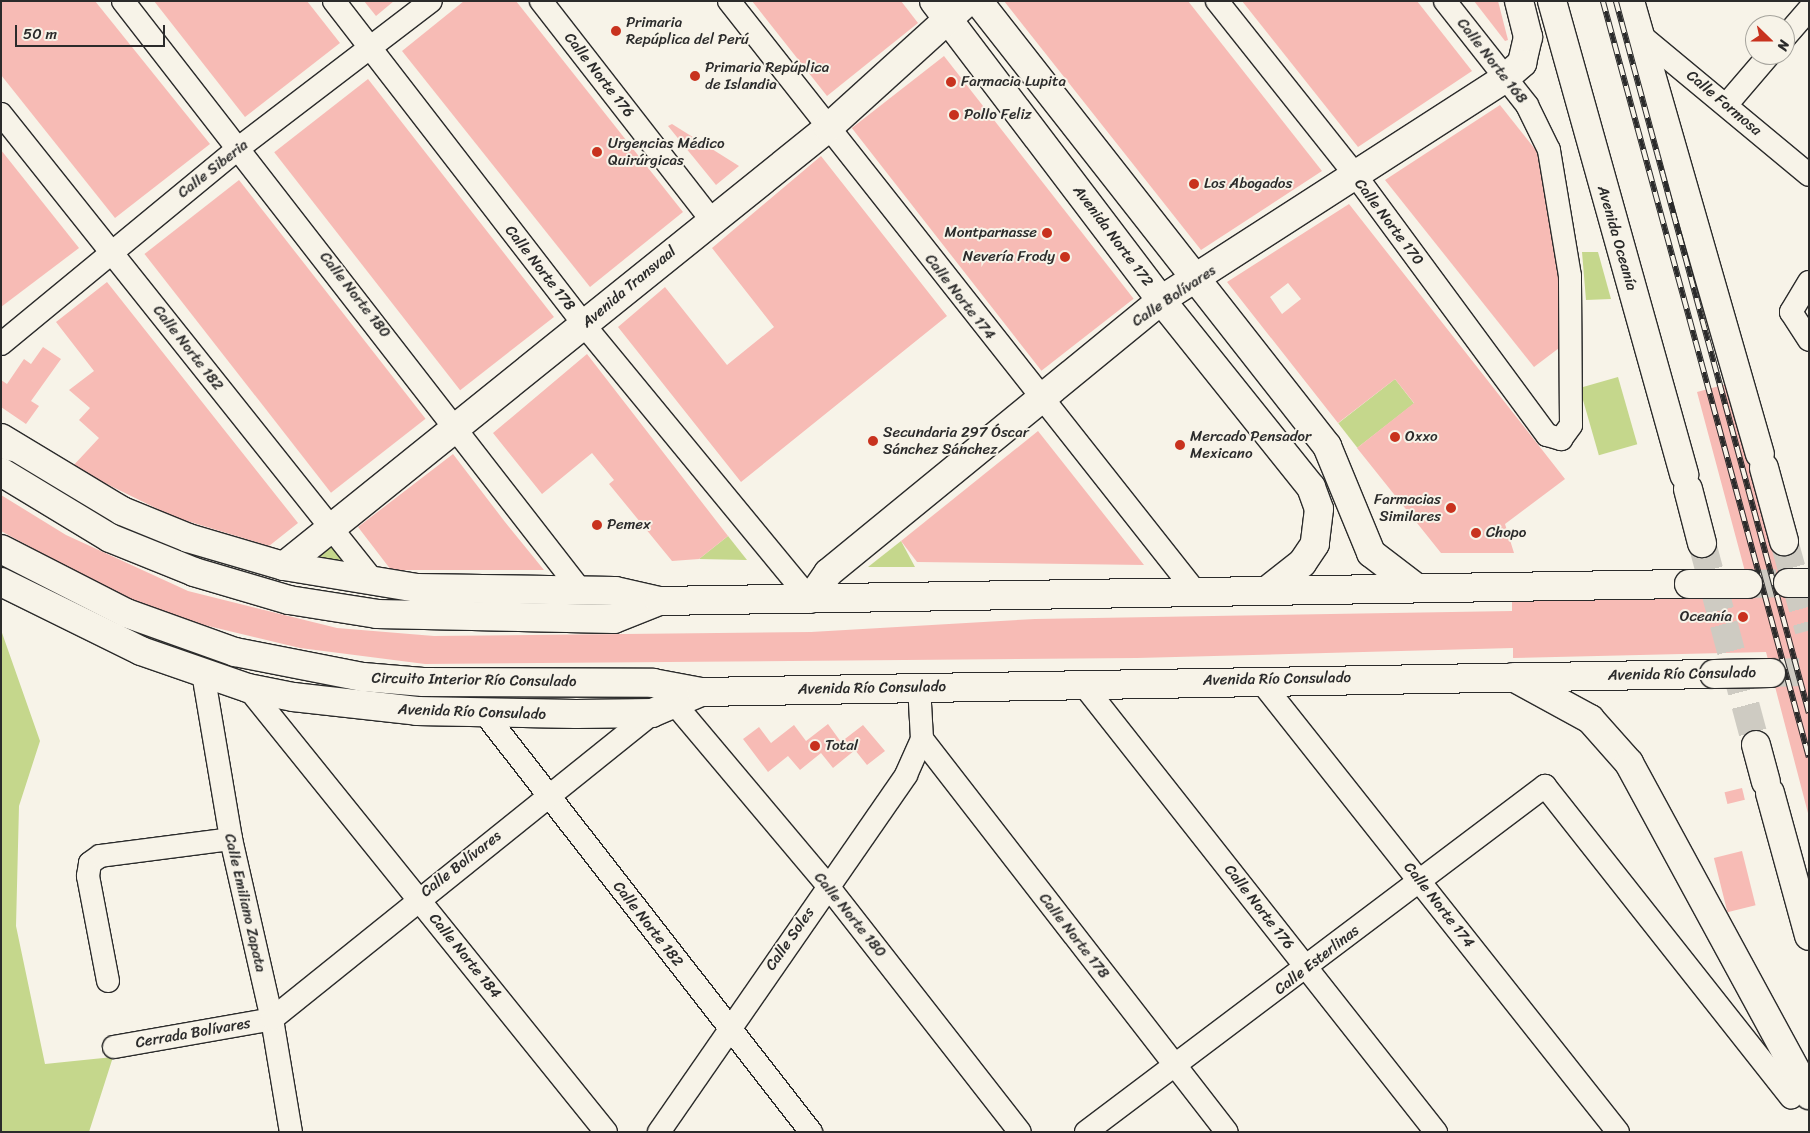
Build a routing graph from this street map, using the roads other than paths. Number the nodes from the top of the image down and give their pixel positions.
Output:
1 (123, 1) edge
2 (334, 1) edge
3 (431, 1) edge
4 (541, 1) edge
5 (729, 1) edge
6 (978, 1) edge
7 (1217, 1) edge
8 (1445, 1) edge
9 (1520, 1) edge
10 (1552, 1) edge
11 (1630, 1) edge
12 (950, 8) edge
13 (1809, 9) edge
14 (1795, 25) edge
15 (1638, 33) junction
16 (372, 49) junction
17 (1760, 65) edge
18 (1506, 78) junction
19 (1727, 104) junction
20 (1, 114) edge
21 (828, 128) junction
22 (240, 147) junction
23 (1809, 175) edge
24 (1356, 176) junction
25 (712, 219) junction
26 (111, 250) junction
27 (1196, 280) junction
28 (1809, 282) edge
29 (1161, 300) junction
30 (584, 325) junction
31 (1809, 340) edge
32 (1, 344) edge
33 (1038, 397) junction
34 (457, 426) junction
35 (1561, 439) joint
36 (5, 443) edge
37 (1, 472) edge
38 (330, 528) junction
39 (1784, 541) tunnel mouth
40 (1702, 543) tunnel mouth
41 (1, 549) edge
42 (284, 566) junction
43 (1, 582) edge
44 (376, 583) junction
45 (1748, 584) tunnel mouth
46 (1414, 586) junction
47 (1269, 589) junction
48 (1194, 590) junction
49 (582, 592) junction
50 (810, 599) junction
51 (660, 600) junction
52 (203, 673) junction
53 (1771, 673) tunnel mouth
54 (1510, 675) junction
55 (1259, 679) junction
56 (1082, 683) junction
57 (920, 686) junction
58 (248, 688) junction
59 (701, 692) junction
60 (663, 708) junction
61 (486, 714) junction
62 (922, 739) junction
63 (1756, 745) tunnel mouth
64 (548, 796) junction
65 (231, 839) junction
66 (1420, 880) junction
67 (827, 885) junction
68 (418, 897) junction
69 (1809, 936) edge
70 (1307, 968) junction
71 (108, 981) dead end
72 (272, 1019) junction
73 (728, 1027) junction
74 (114, 1047) dead end
75 (1176, 1068) junction
76 (1800, 1097) edge
77 (291, 1132) edge
78 (606, 1132) edge
79 (659, 1132) edge
80 (811, 1132) edge
81 (1020, 1132) edge
82 (1086, 1132) edge
83 (1226, 1132) edge
84 (1436, 1132) edge
85 (1618, 1132) edge

1 - 22 street, Calle Norte 180
2 - 16 street, Calle Norte 178
3 - 16 street, Calle Siberia
4 - 25 street, Calle Norte 176
5 - 21 street, Calle Norte 174
6 - 27 main road
7 - 24 street, Calle Norte 170
8 - 18 street, Calle Norte 168
9 - 18 main road, Calle Bolívares
10 - 40 main road, Avenida Oceanía
11 - 15 main road
12 - 21 main road, Avenida Transvaal
12 - 29 main road, Avenida Norte 172
13 - 14 street
15 - 19 street, Calle Formosa
15 - 39 main road
16 - 22 street, Calle Siberia
16 - 30 street, Calle Norte 178
17 - 19 street
18 - 24 main road, Calle Bolívares
18 - 35 street, Calle Norte 168
19 - 23 street, Calle Formosa
20 - 26 street, Calle Norte 182
21 - 25 main road, Avenida Transvaal
21 - 33 street, Calle Norte 174
22 - 26 street, Calle Siberia
22 - 34 street, Calle Norte 180
24 - 27 main road, Calle Bolívares
24 - 35 street, Calle Norte 170
25 - 30 main road, Avenida Transvaal
26 - 32 street, Calle Siberia
26 - 38 street, Calle Norte 182
27 - 29 main road, Calle Bolívares
27 - 46 main road
28 - 31 street
29 - 33 main road, Calle Bolívares
29 - 47 main road, Avenida Norte 172
30 - 34 main road, Avenida Transvaal
30 - 50 street, Calle Norte 178
33 - 48 street, Calle Norte 174
33 - 50 main road, Calle Bolívares
34 - 38 main road, Avenida Transvaal
34 - 49 street, Calle Norte 180
36 - 42 main road
37 - 51 main road
38 - 42 main road, Avenida Transvaal
38 - 44 street, Calle Norte 182
41 - 59 main road, Circuito Interior Río Consulado
42 - 44 main road
43 - 52 main road, Avenida Río Consulado
44 - 49 main road
45 - 46 main road, bridge
46 - 47 main road
47 - 48 main road
48 - 50 main road
49 - 51 main road
50 - 51 main road
52 - 58 main road, Avenida Río Consulado
52 - 65 street, Calle Emiliano Zapata
53 - 54 main road, Avenida Río Consulado, bridge
54 - 55 main road, Avenida Río Consulado
54 - 76 main road
55 - 56 main road, Avenida Río Consulado
55 - 66 street, Calle Norte 174
56 - 57 main road, Avenida Río Consulado
56 - 70 street, Calle Norte 176
57 - 59 main road, Avenida Río Consulado
57 - 62 street, Calle Soles
58 - 61 main road, Avenida Río Consulado
58 - 68 street, Calle Norte 184
59 - 60 main road, Avenida Río Consulado
60 - 61 main road, Avenida Río Consulado
60 - 64 street, Calle Bolívares
60 - 67 street, Calle Norte 180
61 - 64 street, Calle Norte 182
62 - 67 street, Calle Soles
62 - 75 street, Calle Norte 178
63 - 69 main road
64 - 68 street, Calle Bolívares
64 - 73 street, Calle Norte 182
65 - 71 street
65 - 72 street, Calle Emiliano Zapata
66 - 70 street, Calle Esterlinas
66 - 76 street, Calle Esterlinas
66 - 85 street, Calle Norte 174
67 - 73 street, Calle Soles
67 - 81 street, Calle Norte 180
68 - 72 street, Calle Bolívares
68 - 78 street, Calle Norte 184
70 - 75 street, Calle Esterlinas
70 - 84 street, Calle Norte 176
72 - 74 street, Cerrada Bolívares
72 - 77 street, Calle Emiliano Zapata
73 - 79 street, Calle Soles
73 - 80 street, Calle Norte 182
75 - 82 street, Calle Esterlinas
75 - 83 street, Calle Norte 178

